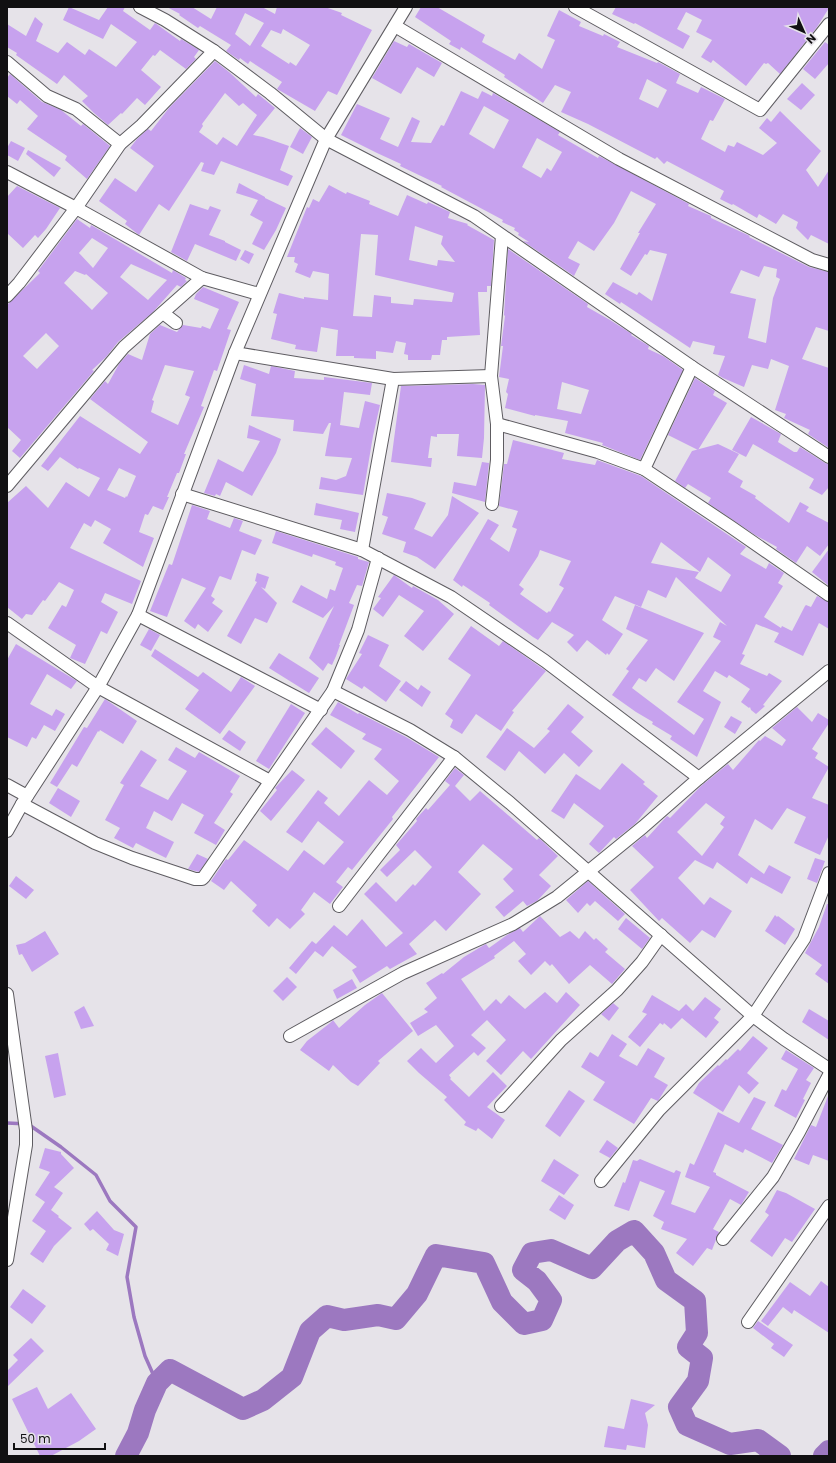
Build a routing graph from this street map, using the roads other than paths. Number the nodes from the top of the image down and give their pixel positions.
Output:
1 (140, 7) edge
2 (575, 7) edge
3 (404, 8) edge
4 (829, 24) edge
5 (395, 26) junction
6 (214, 50) junction
7 (7, 62) edge
8 (326, 139) junction
9 (120, 144) junction
10 (7, 172) edge
11 (76, 208) junction
12 (502, 236) junction
13 (829, 265) edge
14 (202, 278) junction
15 (259, 294) junction
16 (7, 296) edge
17 (163, 313) junction
18 (176, 323) dead end
19 (236, 353) junction
20 (692, 367) junction
21 (491, 376) junction
22 (393, 379) junction
23 (497, 424) junction
24 (829, 457) edge
25 (644, 469) junction
26 (7, 486) edge
27 (182, 494) junction
28 (492, 504) dead end
29 (362, 550) junction
30 (378, 558) junction
31 (829, 595) edge
32 (138, 615) junction
33 (7, 623) edge
34 (828, 675) edge
35 (98, 687) junction
36 (333, 691) junction
37 (321, 710) junction
38 (454, 757) junction
39 (699, 778) junction
40 (270, 781) junction
41 (7, 785) edge
42 (25, 800) junction
43 (7, 831) edge
44 (588, 872) junction
45 (829, 873) edge
46 (339, 906) dead end
47 (661, 935) junction
48 (7, 994) edge
49 (753, 1016) junction
50 (290, 1036) dead end
51 (829, 1069) edge
52 (829, 1075) edge
53 (501, 1106) dead end
54 (601, 1182) dead end
55 (829, 1206) edge
56 (723, 1239) dead end
57 (7, 1260) edge
58 (748, 1322) dead end

1 - 6 street
2 - 4 street
3 - 5 street
5 - 8 street
5 - 13 street
6 - 8 street
6 - 9 street
7 - 9 street
8 - 12 street
8 - 15 street
9 - 11 street
10 - 11 street
11 - 14 street
11 - 16 street
12 - 20 street
12 - 21 street
14 - 15 street
14 - 17 street
15 - 19 street
17 - 18 street
17 - 26 street
19 - 22 street
19 - 27 street
20 - 24 street
20 - 25 street
21 - 22 street
21 - 23 street
22 - 29 street
23 - 25 street
23 - 28 street
25 - 31 street
27 - 29 street
27 - 32 street
29 - 30 street
30 - 36 street
30 - 39 street
32 - 35 street
32 - 37 street
33 - 35 street
34 - 39 street
35 - 40 street
35 - 42 street
36 - 37 street
36 - 38 street
37 - 40 street
38 - 44 street
38 - 46 street
39 - 44 street
40 - 42 street
41 - 42 street
42 - 43 street
44 - 47 street
44 - 50 street
45 - 49 street
47 - 49 street
47 - 53 street
48 - 57 street
49 - 51 street
49 - 54 street
52 - 56 street
55 - 58 street

